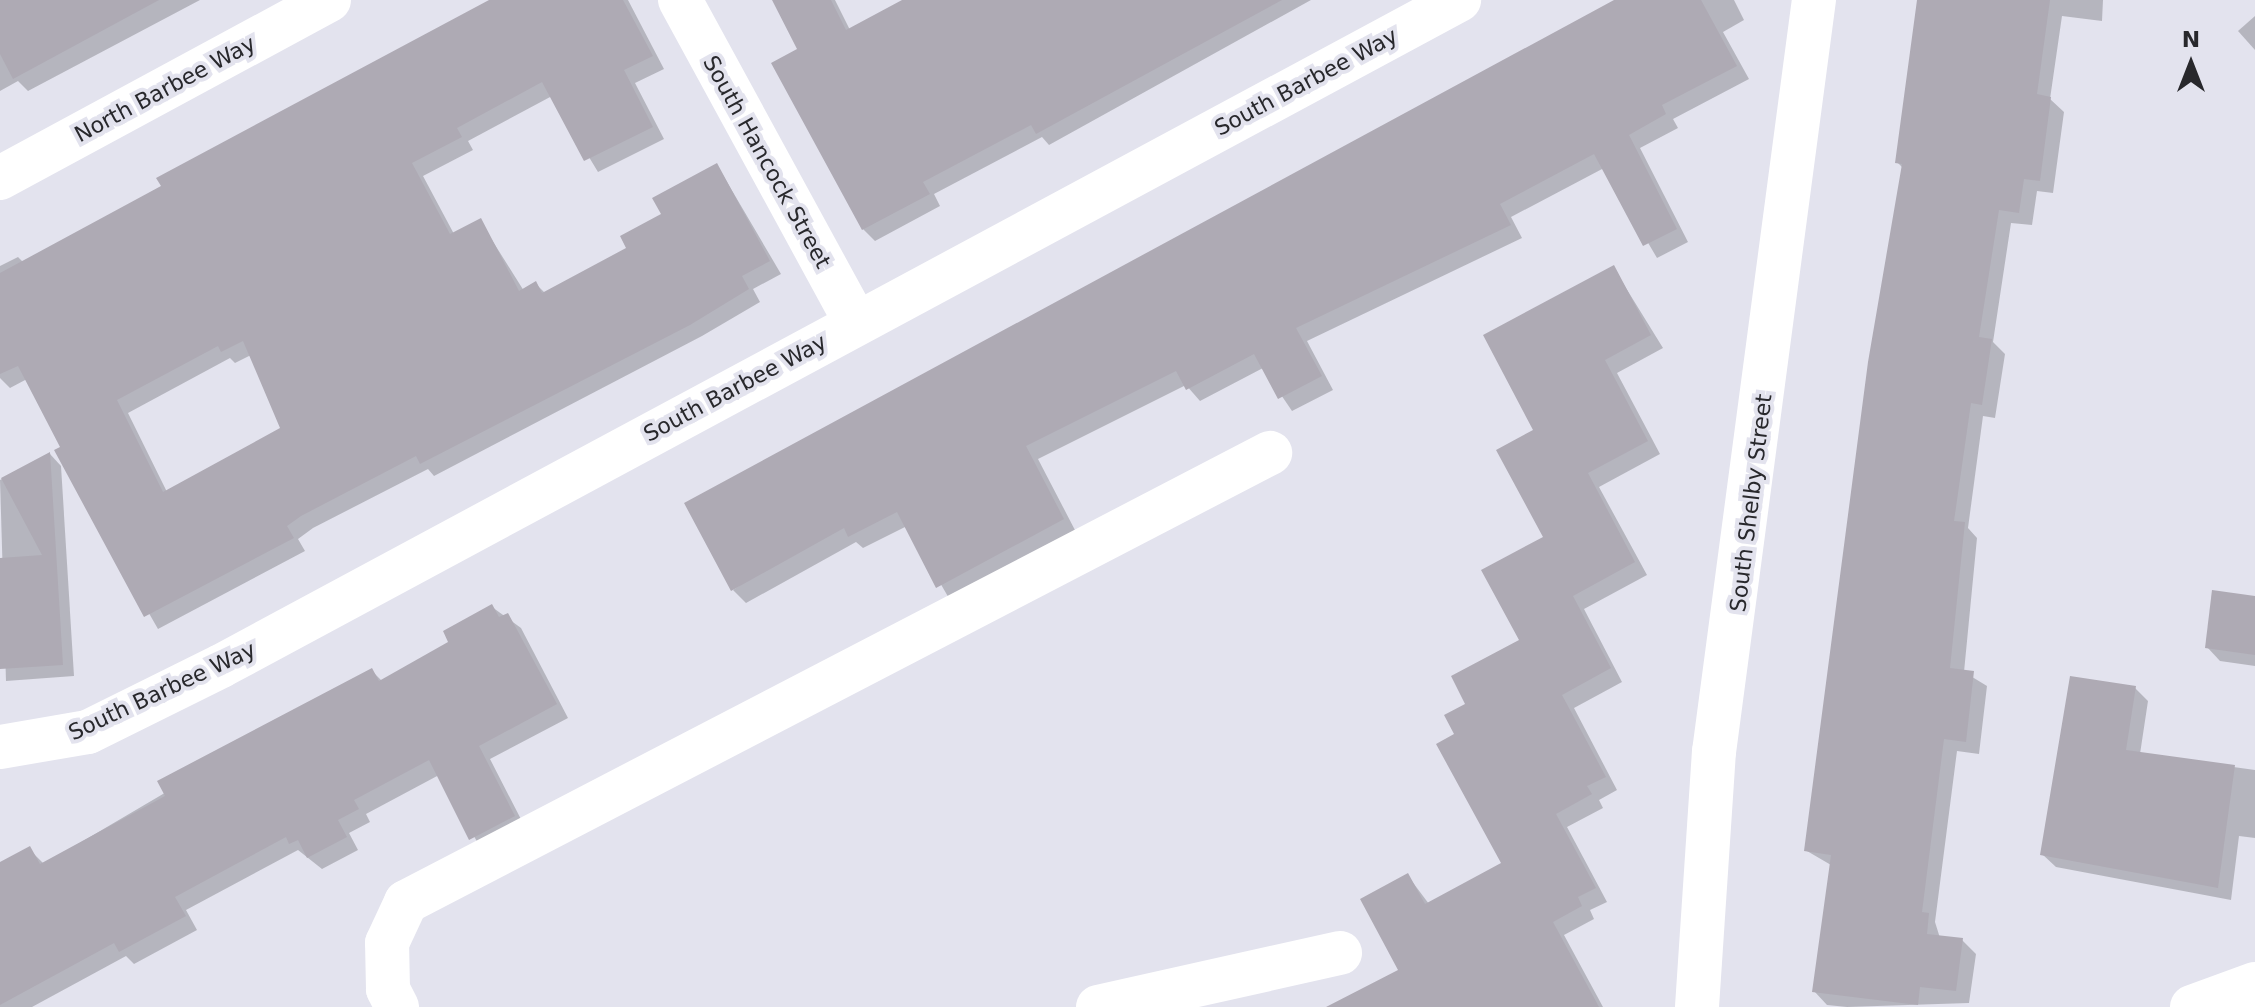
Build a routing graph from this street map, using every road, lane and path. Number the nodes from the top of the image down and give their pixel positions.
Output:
1 (329, 0) edge
2 (680, 0) edge
3 (1459, 0) edge
4 (1814, 0) edge
5 (0, 178) edge
6 (856, 323) junction
7 (1270, 453) dead end
8 (0, 747) edge
9 (1340, 953) dead end
10 (2255, 984) edge
11 (1247, 991) edge
12 (397, 1007) edge
13 (1098, 1007) edge
14 (1697, 1007) edge
15 (2192, 1007) edge

1 - 5 street, North Barbee Way
2 - 6 street, South Hancock Street
3 - 6 street, South Barbee Way
4 - 14 street, South Shelby Street
6 - 8 street, South Barbee Way
7 - 12 street
9 - 11 street
10 - 15 street
11 - 13 street

